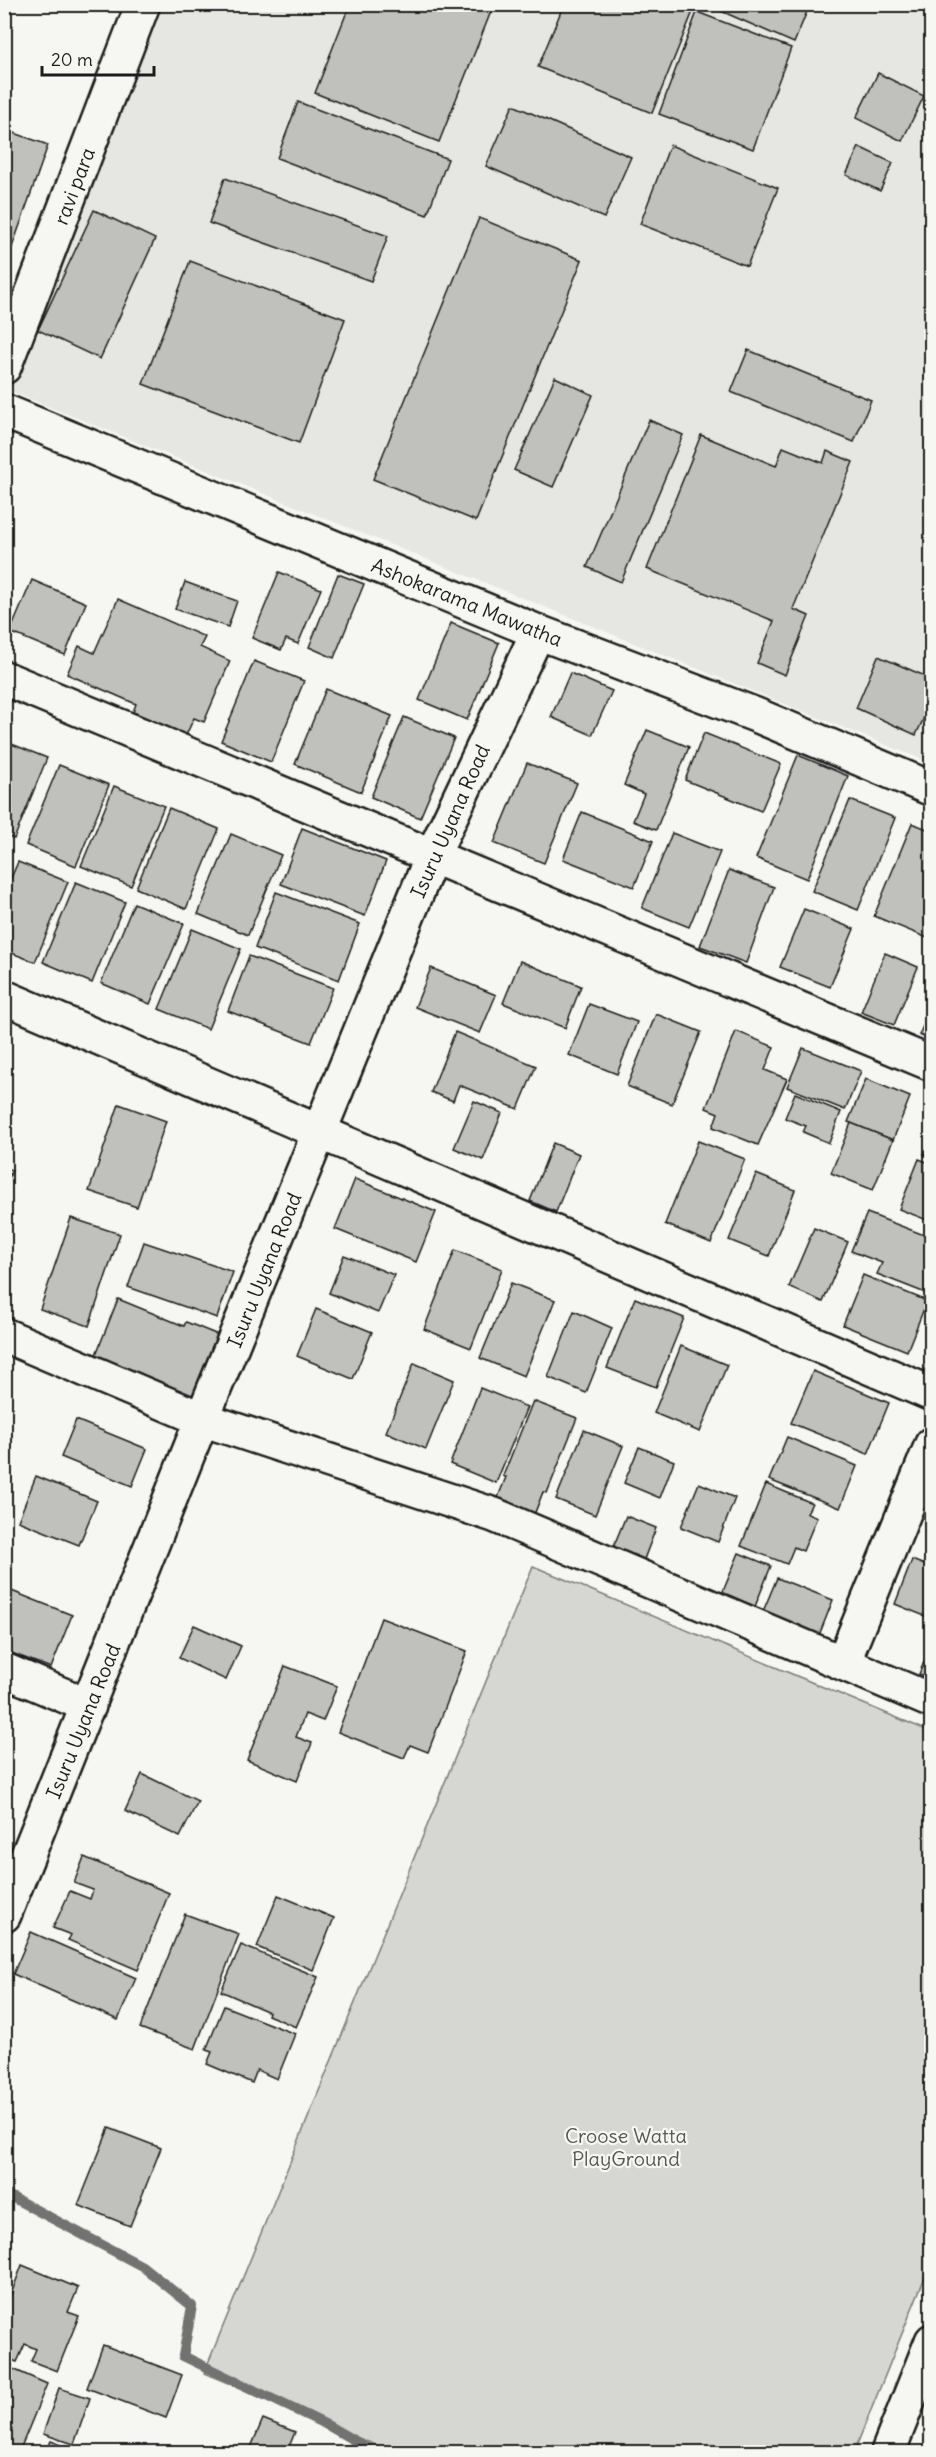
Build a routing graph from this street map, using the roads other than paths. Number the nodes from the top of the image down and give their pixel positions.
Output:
1 (142, 4) edge
2 (4, 367) edge
3 (4, 411) edge
4 (538, 632) junction
5 (4, 678) edge
6 (932, 789) edge
7 (432, 856) junction
8 (4, 997) edge
9 (932, 1064) edge
10 (321, 1132) junction
11 (4, 1335) edge
12 (932, 1394) edge
13 (202, 1419) junction
14 (932, 1444) edge
15 (843, 1663) junction
16 (4, 1670) edge
17 (932, 1701) edge
18 (89, 1706) junction
19 (4, 1915) edge
20 (929, 2357) edge
21 (888, 2452) edge

1 - 2 street, ravi para
3 - 4 street, Ashokarama Mawatha
4 - 6 street, Ashokarama Mawatha
4 - 7 street, Isuru Uyana Road
5 - 7 street
7 - 9 street
7 - 10 street, Isuru Uyana Road
8 - 10 street
10 - 12 street
10 - 13 street, Isuru Uyana Road
11 - 13 street
13 - 15 street
13 - 18 street, Isuru Uyana Road
14 - 15 street
15 - 17 street
16 - 18 street
18 - 19 street, Isuru Uyana Road
20 - 21 street

